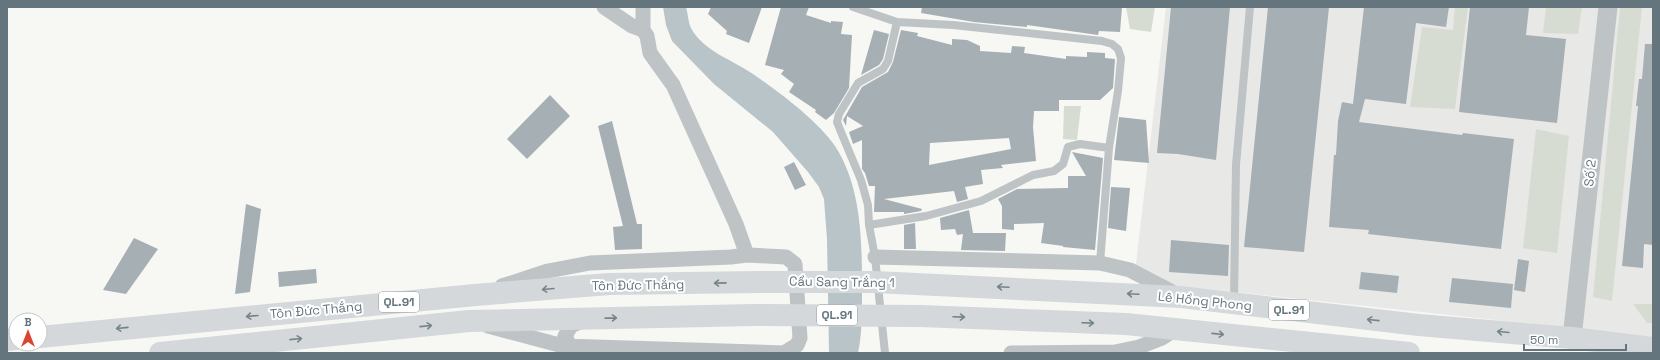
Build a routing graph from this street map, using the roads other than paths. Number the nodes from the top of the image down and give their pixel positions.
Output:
1 (604, 7) edge
2 (643, 7) edge
3 (853, 7) edge
4 (1250, 7) edge
5 (1608, 7) edge
6 (897, 22) junction
7 (645, 33) junction
8 (1109, 148) junction
9 (869, 225) junction
10 (747, 255) junction
11 (876, 257) junction
12 (1100, 263) junction
13 (580, 265) junction
14 (759, 282) joint
15 (924, 284) joint
16 (584, 286) junction
17 (475, 295) junction
18 (1181, 297) junction
19 (1234, 304) junction
20 (586, 318) junction
21 (469, 321) junction
22 (1176, 329) junction
23 (48, 336) edge
24 (570, 346) junction
25 (1571, 346) edge
26 (256, 348) edge
27 (1653, 348) edge
28 (1364, 351) edge
29 (160, 353) edge
30 (784, 353) edge
31 (886, 353) edge
32 (1011, 353) edge
33 (1410, 353) edge

1 - 7 street
2 - 7 street
3 - 6 lane
4 - 19 lane
5 - 25 street, Số 2
6 - 8 lane
6 - 9 lane
7 - 10 street
8 - 9 lane
8 - 12 lane
9 - 11 lane
10 - 13 street
10 - 30 street
11 - 12 street
11 - 31 lane
12 - 18 street
13 - 16 street
13 - 17 street
14 - 15 highway, Cầu Sang Trắng 1 / QL.91
14 -> 16 highway, Tôn Đức Thắng / QL.91
18 -> 15 highway, Lê Hồng Phong / QL.91
16 -> 17 highway, Tôn Đức Thắng / QL.91
17 -> 23 highway, Tôn Đức Thắng / QL.91
18 - 19 highway, Lê Hồng Phong / QL.91
25 -> 19 highway, Lê Hồng Phong / QL.91
20 - 21 highway, Tôn Đức Thắng / QL.91
20 -> 22 highway, Tôn Đức Thắng / QL.91
20 - 24 street
21 - 24 street
26 -> 21 highway, Tôn Đức Thắng / QL.91
22 -> 28 highway, QL.91
22 - 32 street
24 - 30 street
25 - 27 highway, Lê Hồng Phong / QL.91
26 - 29 highway, Tôn Đức Thắng / QL.91
28 - 33 highway, QL.91

